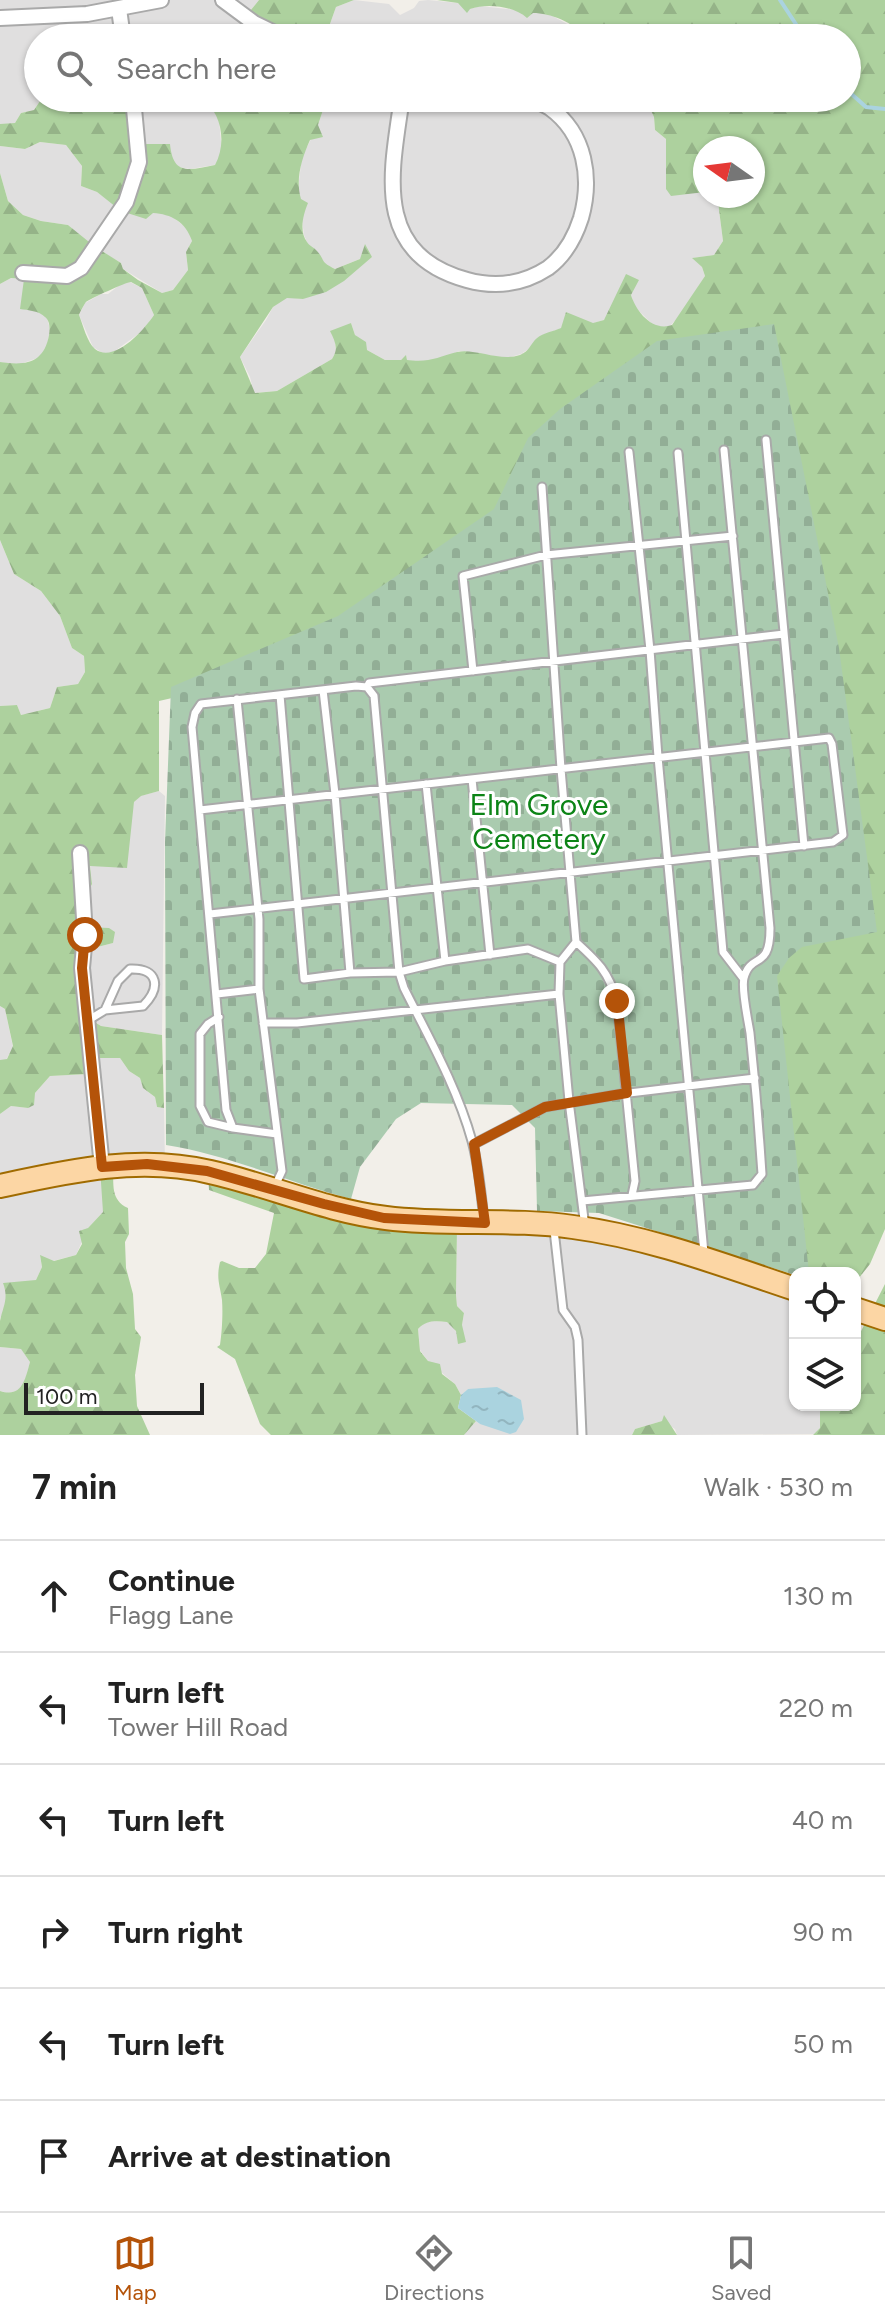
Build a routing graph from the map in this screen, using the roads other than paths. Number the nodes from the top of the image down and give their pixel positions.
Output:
1 (161, 0) edge
2 (223, 0) edge
3 (119, 9) junction
4 (0, 18) edge
5 (121, 24) edge
6 (256, 24) edge
7 (134, 112) edge
8 (400, 112) edge
9 (554, 112) edge
10 (23, 273) dead end
11 (766, 440) dead end
12 (724, 450) dead end
13 (629, 452) dead end
14 (678, 453) dead end
15 (542, 487) dead end
16 (733, 536) junction
17 (686, 541) junction
18 (639, 546) junction
19 (546, 555) junction
20 (784, 634) junction
21 (742, 638) junction
22 (696, 644) junction
23 (650, 650) junction
24 (553, 661) junction
25 (473, 671) junction
26 (367, 687) junction
27 (323, 690) junction
28 (280, 695) junction
29 (237, 699) junction
30 (794, 742) junction
31 (753, 747) junction
32 (705, 752) junction
33 (658, 757) junction
34 (561, 769) junction
35 (472, 779) junction
36 (426, 784) junction
37 (382, 789) junction
38 (335, 794) junction
39 (288, 800) junction
40 (247, 804) junction
41 (200, 810) junction
42 (804, 846) junction
43 (763, 850) junction
44 (80, 853) dead end
45 (714, 856) junction
46 (668, 861) junction
47 (569, 873) junction
48 (482, 883) junction
49 (435, 888) junction
50 (390, 893) junction
51 (343, 899) junction
52 (298, 904) junction
53 (258, 909) junction
54 (210, 914) junction
55 (576, 942) junction
56 (490, 955) junction
57 (445, 961) junction
58 (560, 962) junction
59 (399, 972) junction
60 (350, 973) junction
61 (743, 978) junction
62 (259, 989) junction
63 (217, 994) junction
64 (559, 994) junction
65 (105, 1010) junction
66 (415, 1010) junction
67 (219, 1017) junction
68 (87, 1021) junction
69 (263, 1023) junction
70 (755, 1078) junction
71 (689, 1086) junction
72 (627, 1093) junction
73 (569, 1101) junction
74 (233, 1128) junction
75 (277, 1134) junction
76 (474, 1144) junction
77 (102, 1167) junction
78 (0, 1186) edge
79 (274, 1188) junction
80 (699, 1192) junction
81 (632, 1195) junction
82 (582, 1201) junction
83 (485, 1223) junction
84 (553, 1225) junction
85 (585, 1229) junction
86 (704, 1259) junction
87 (789, 1287) edge
88 (861, 1311) edge
89 (885, 1319) edge
90 (582, 1435) edge

1 - 3 street
2 - 6 street
3 - 4 street
3 - 5 street
7 - 10 street
8 - 9 street
11 - 20 lane
12 - 16 lane
13 - 18 lane
14 - 17 lane
15 - 19 lane
16 - 17 lane
16 - 21 lane
17 - 18 lane
17 - 22 lane
18 - 19 lane
18 - 23 lane
19 - 24 lane
19 - 25 lane
20 - 21 lane
20 - 30 lane
21 - 22 lane
21 - 31 lane
22 - 23 lane
22 - 32 lane
23 - 24 lane
23 - 33 lane
24 - 25 lane
24 - 34 lane
25 - 26 lane
26 - 27 lane
26 - 37 lane
27 - 28 lane
27 - 38 lane
28 - 29 lane
28 - 39 lane
29 - 40 lane
29 - 41 lane
30 - 31 lane
30 - 42 lane
30 - 42 lane
31 - 32 lane
31 - 43 lane
32 - 33 lane
32 - 45 lane
33 - 34 lane
33 - 46 lane
34 - 35 lane
34 - 47 lane
35 - 36 lane
35 - 48 lane
36 - 37 lane
36 - 49 lane
37 - 38 lane
37 - 50 lane
38 - 39 lane
38 - 51 lane
39 - 40 lane
39 - 52 lane
40 - 41 lane
40 - 53 lane
41 - 54 lane
42 - 43 lane
43 - 45 lane
43 - 61 lane
44 - 68 street
45 - 46 lane
45 - 61 lane
46 - 47 lane
46 - 71 lane
47 - 48 lane
47 - 55 lane
48 - 49 lane
48 - 56 lane
49 - 50 lane
49 - 57 lane
50 - 51 lane
50 - 59 lane
51 - 52 lane
51 - 60 lane
52 - 53 lane
52 - 60 lane
53 - 54 lane
53 - 62 lane
54 - 63 lane
55 - 58 lane
55 - 72 lane
56 - 57 lane
56 - 58 lane
57 - 59 lane
58 - 64 lane
59 - 60 lane
59 - 66 lane
61 - 70 lane
62 - 63 lane
62 - 69 lane
63 - 67 lane
64 - 66 lane
64 - 73 lane
65 - 65 lane
65 - 68 lane
66 - 69 lane
66 - 76 lane
67 - 74 lane
67 - 74 lane
68 - 77 street
69 - 75 lane
70 - 71 lane
70 - 80 lane
71 - 72 lane
71 - 80 lane
72 - 73 lane
72 - 81 lane
73 - 76 lane
73 - 82 lane
74 - 75 lane
75 - 79 lane
76 - 83 lane
77 - 78 main road
77 - 79 main road
79 - 83 main road
80 - 81 lane
80 - 86 lane
81 - 82 lane
82 - 85 lane
83 - 84 main road
84 - 85 main road
84 - 90 lane
85 - 86 main road
86 - 87 main road
88 - 89 main road

